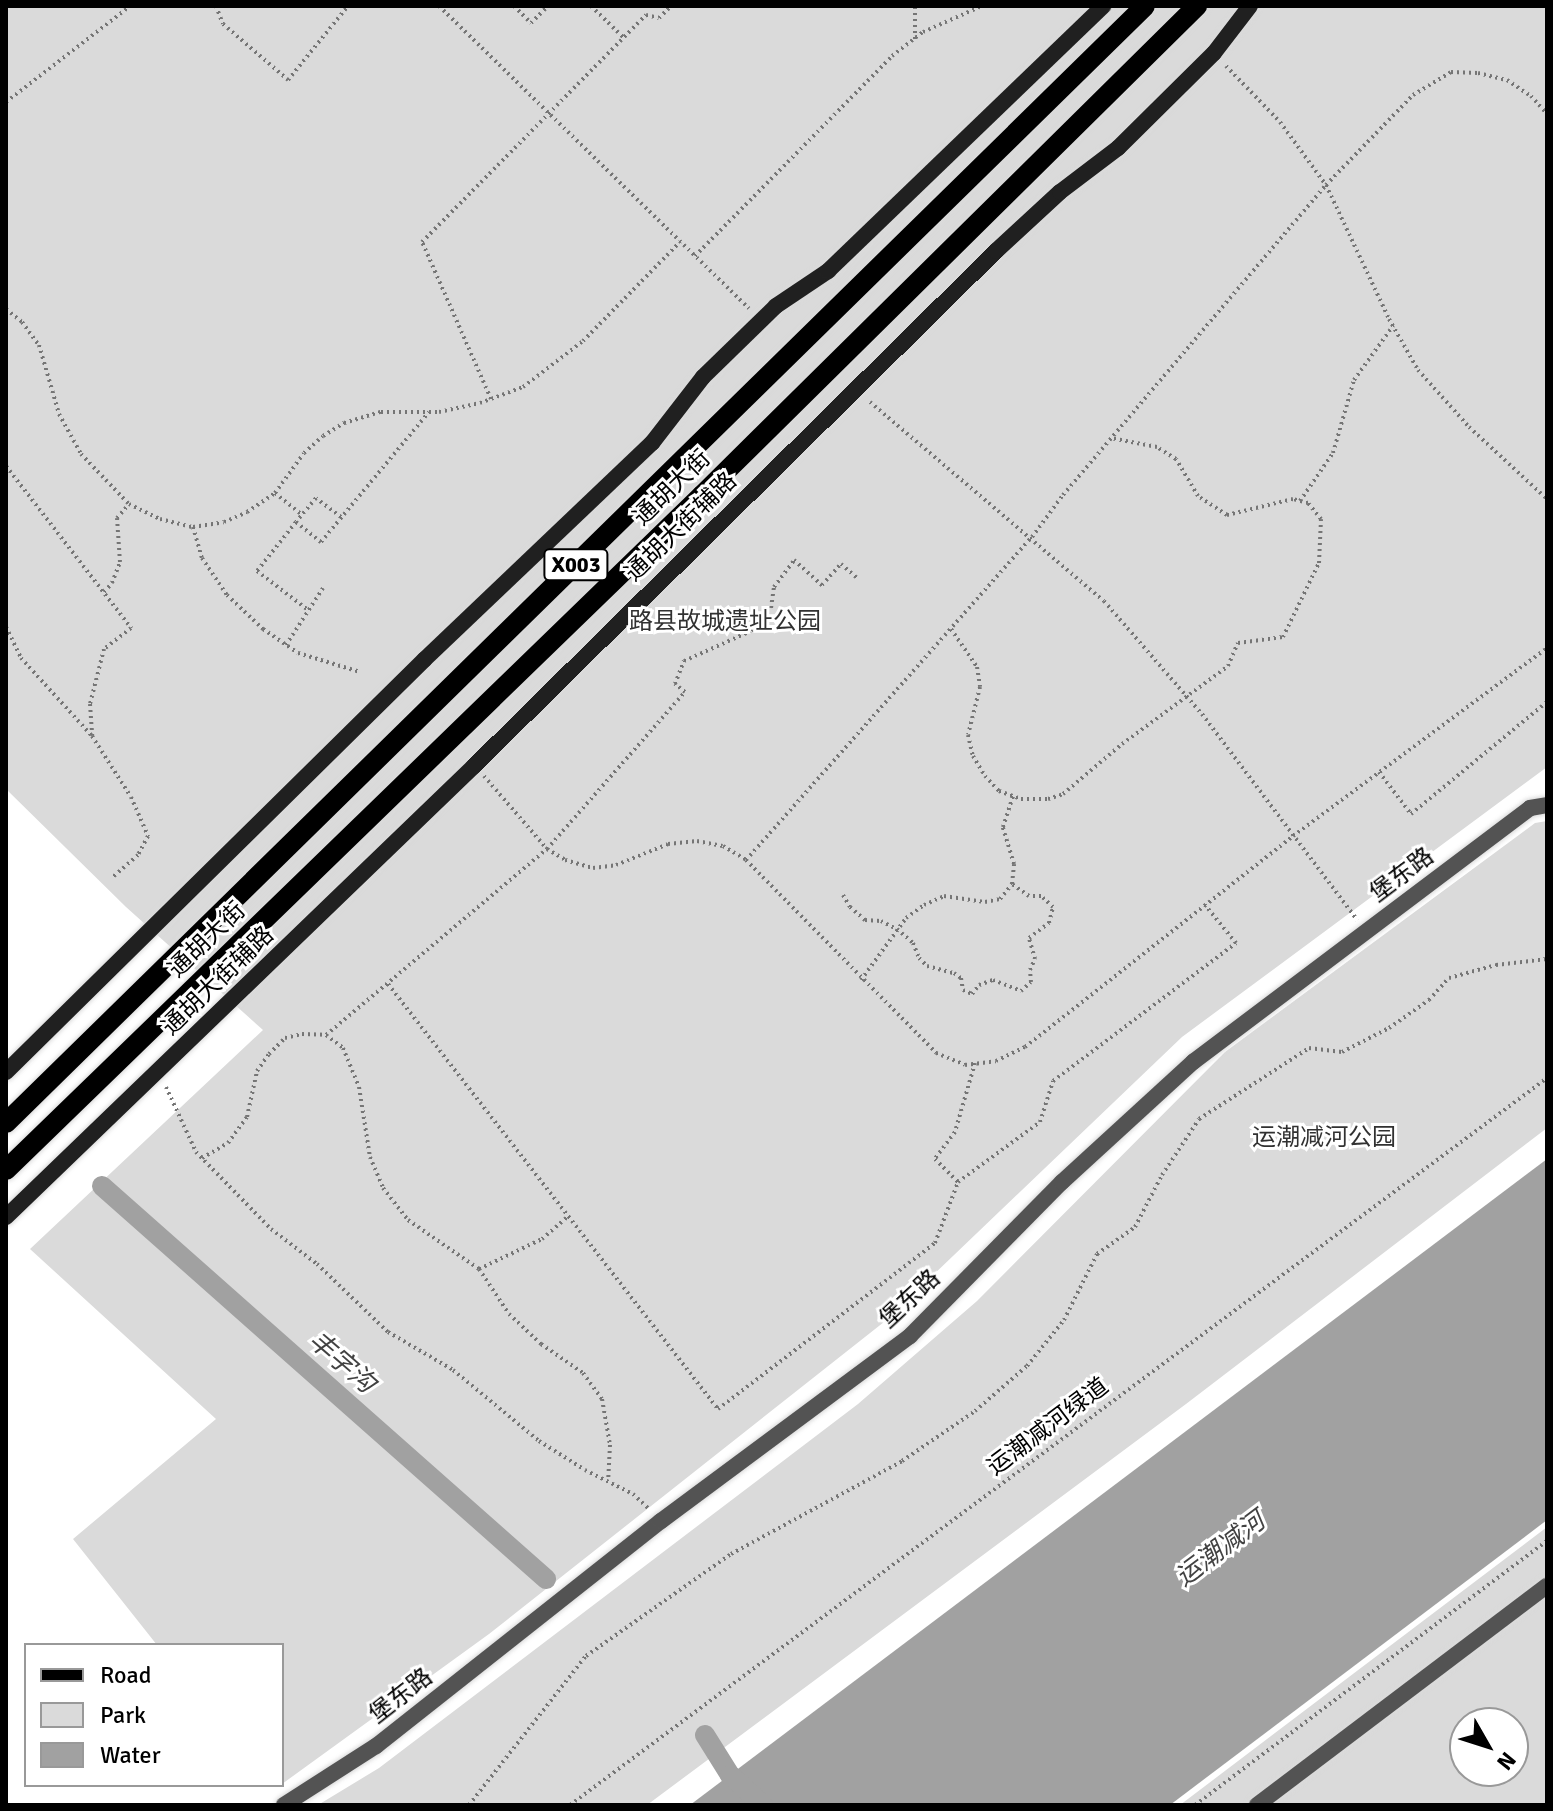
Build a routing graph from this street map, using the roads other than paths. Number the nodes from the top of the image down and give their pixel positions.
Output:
1 (1103, 6) edge
2 (1145, 6) edge
3 (1197, 6) edge
4 (1250, 6) edge
5 (1547, 805) edge
6 (6, 1072) edge
7 (6, 1123) edge
8 (6, 1170) edge
9 (6, 1217) edge
10 (1547, 1586) edge
11 (284, 1805) edge
12 (1257, 1805) edge

1 - 6 street
2 - 7 main road, 通胡大街 / X003
3 - 8 main road, 通胡大街 / X003
4 - 9 street, 通胡大街辅路
5 - 11 street, 堡东路
10 - 12 street

